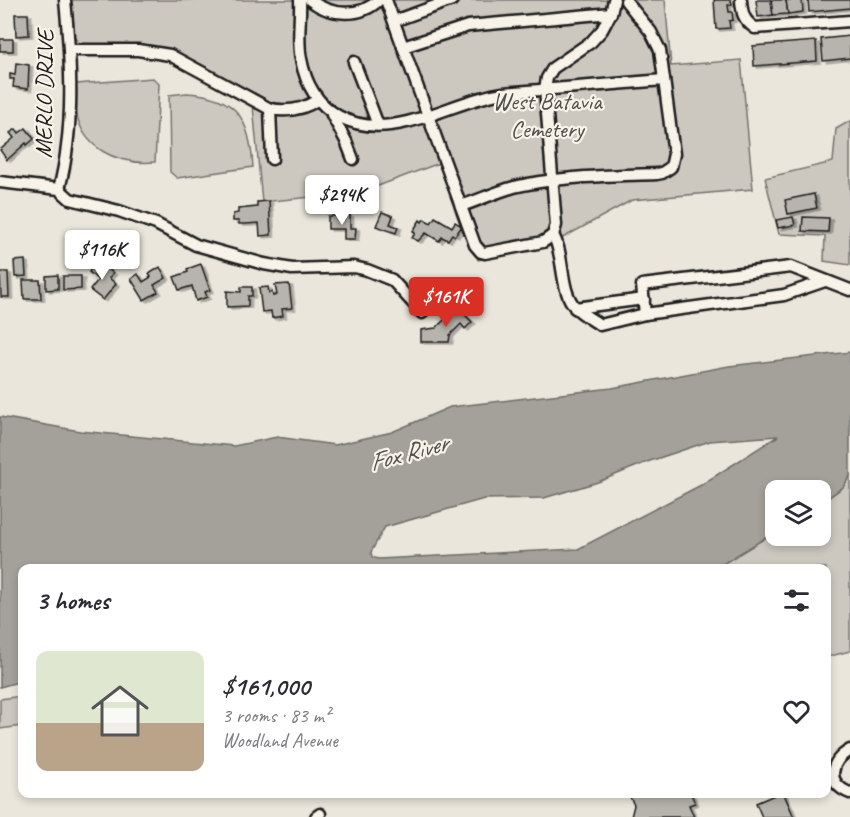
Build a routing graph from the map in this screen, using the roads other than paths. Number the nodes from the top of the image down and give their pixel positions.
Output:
1 (65, 0) edge
2 (300, 0) edge
3 (310, 0) edge
4 (379, 0) edge
5 (386, 0) edge
6 (452, 0) edge
7 (614, 0) edge
8 (640, 0) edge
9 (741, 0) edge
10 (623, 1) edge
11 (322, 8) junction
12 (611, 13) junction
13 (300, 18) junction
14 (394, 21) junction
15 (850, 21) edge
16 (403, 47) junction
17 (70, 50) junction
18 (354, 62) dead end
19 (664, 80) junction
20 (545, 89) junction
21 (318, 100) junction
22 (270, 109) junction
23 (328, 110) junction
24 (429, 116) junction
25 (361, 124) junction
26 (378, 125) junction
27 (346, 141) junction
28 (272, 159) dead end
29 (353, 159) dead end
30 (552, 180) junction
31 (0, 182) edge
32 (59, 189) junction
33 (462, 206) junction
34 (553, 235) junction
35 (825, 281) junction
36 (850, 290) edge
37 (644, 299) junction
38 (575, 308) junction
39 (422, 314) dead end
40 (645, 314) junction
41 (850, 750) edge
42 (850, 794) edge

1 - 17 street, MERLO DRIVE
2 - 13 street
3 - 11 street
4 - 11 street
5 - 14 street
6 - 14 street
7 - 12 street
8 - 10 street
9 - 15 street
10 - 19 street
11 - 13 street
12 - 16 street
12 - 20 street
13 - 21 street
14 - 16 street
16 - 24 street
17 - 22 street
17 - 32 street, MERLO DRIVE
18 - 26 street
19 - 20 street
19 - 30 street
20 - 24 street
20 - 30 street
21 - 22 street
21 - 23 street
22 - 28 street
23 - 25 street
23 - 27 street
24 - 26 street
24 - 33 street
25 - 26 street
25 - 27 street
27 - 29 street
30 - 33 street
30 - 34 street
31 - 32 street
32 - 39 street
33 - 34 street
34 - 38 street
35 - 36 street
35 - 37 street
35 - 40 street
37 - 38 street
37 - 40 street
38 - 40 street
41 - 42 street

